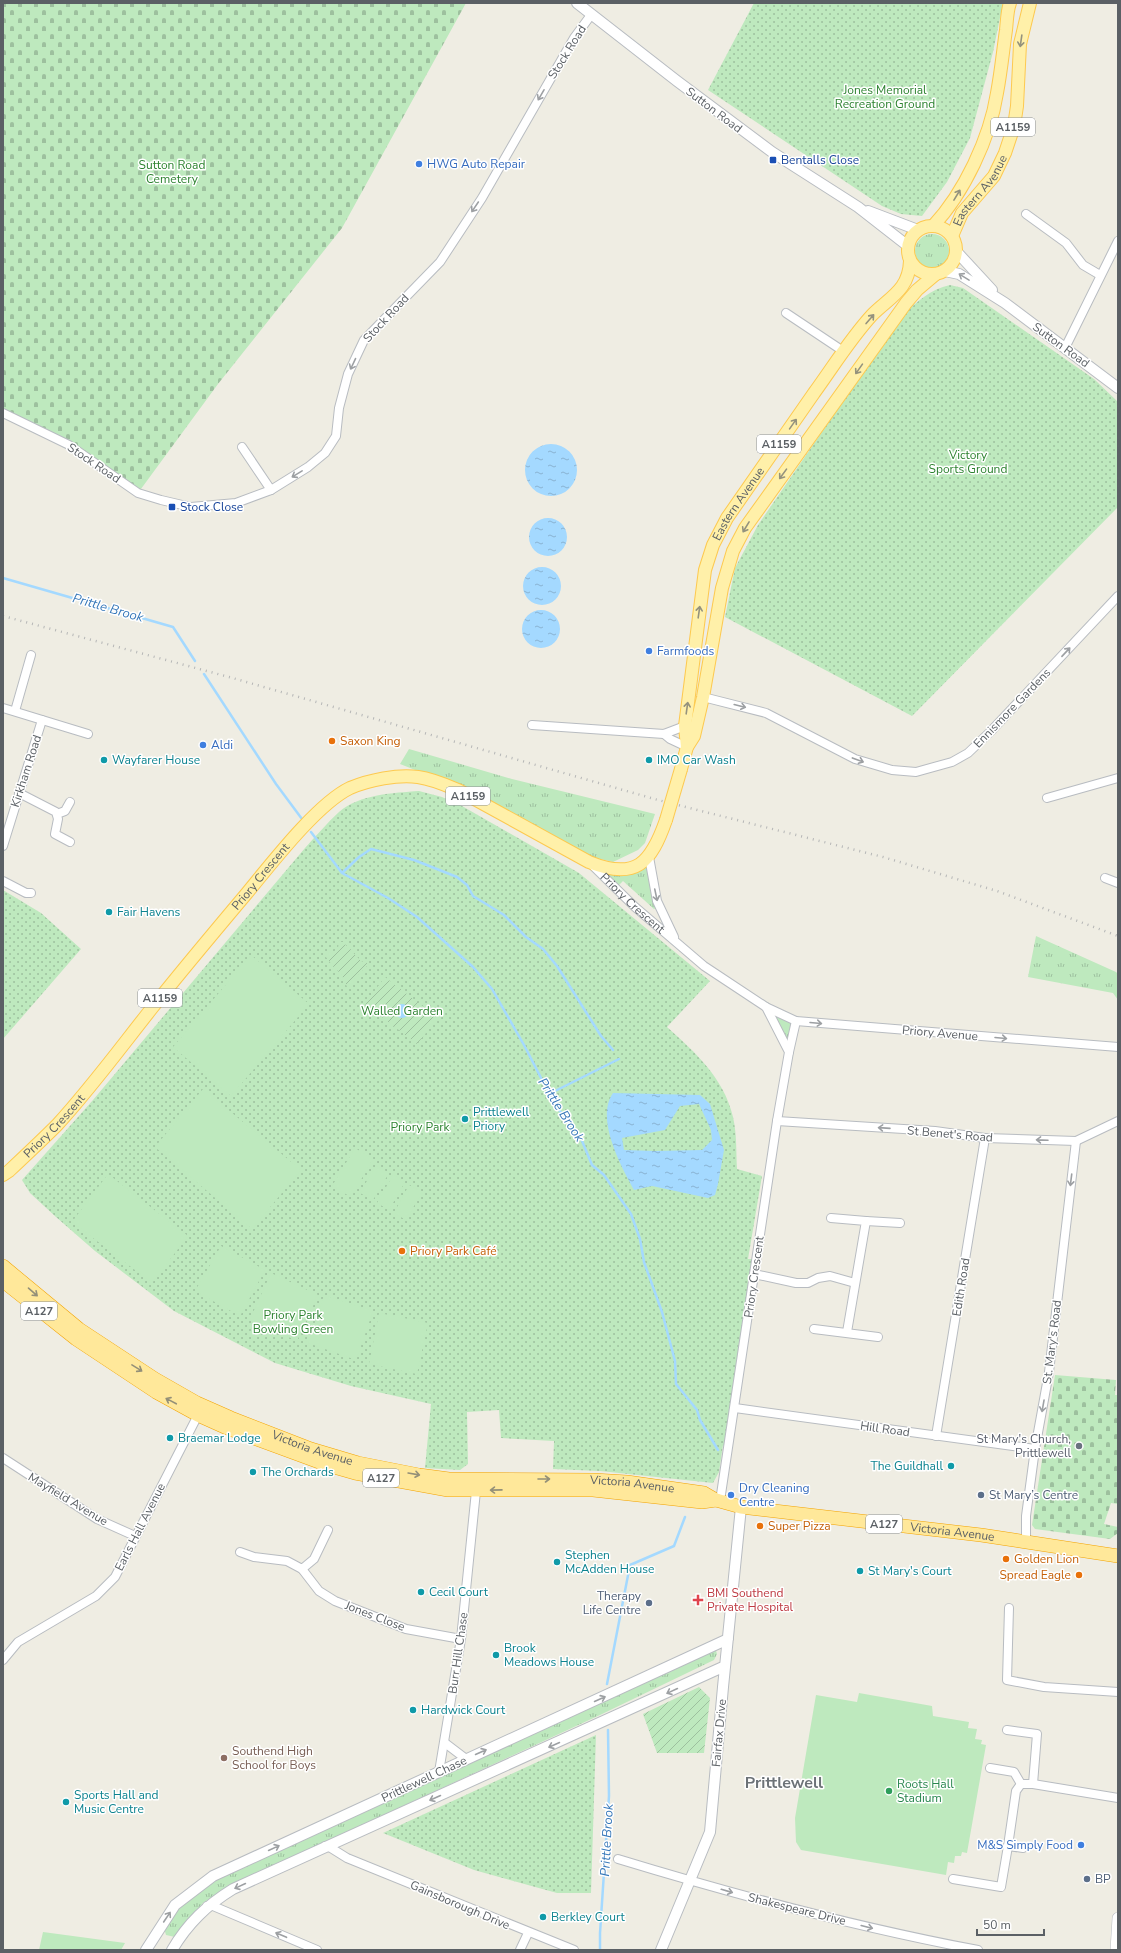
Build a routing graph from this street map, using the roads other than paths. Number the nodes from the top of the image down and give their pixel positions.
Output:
1 (577, 3) edge
2 (1010, 3) edge
3 (1030, 3) edge
4 (591, 15) junction
5 (858, 207) junction
6 (1026, 214) dead end
7 (933, 226) junction
8 (918, 230) junction
9 (952, 236) junction
10 (1118, 241) edge
11 (908, 246) junction
12 (956, 251) junction
13 (910, 261) junction
14 (940, 272) junction
15 (1100, 275) junction
16 (1005, 303) junction
17 (786, 313) dead end
18 (1065, 348) junction
19 (843, 351) junction
20 (1118, 388) edge
21 (3, 413) edge
22 (242, 447) dead end
23 (271, 490) junction
24 (1118, 596) edge
25 (31, 655) dead end
26 (703, 697) junction
27 (3, 708) edge
28 (15, 711) junction
29 (42, 720) junction
30 (532, 724) dead end
31 (685, 726) junction
32 (88, 734) dead end
33 (664, 734) junction
34 (687, 747) junction
35 (1118, 778) edge
36 (19, 794) junction
37 (1047, 798) dead end
38 (70, 802) dead end
39 (57, 814) junction
40 (666, 820) joint
41 (70, 842) dead end
42 (3, 846) edge
43 (649, 856) junction
44 (589, 862) junction
45 (1106, 878) dead end
46 (3, 881) edge
47 (1118, 883) edge
48 (31, 893) dead end
49 (677, 942) junction
50 (766, 1007) junction
51 (796, 1021) junction
52 (1118, 1047) edge
53 (789, 1052) junction
54 (777, 1121) junction
55 (1118, 1121) edge
56 (985, 1138) junction
57 (1076, 1141) junction
58 (6, 1173) edge
59 (3, 1183) edge
60 (832, 1218) dead end
61 (866, 1221) junction
62 (900, 1223) dead end
63 (3, 1266) edge
64 (754, 1274) junction
65 (3, 1281) edge
66 (855, 1283) junction
67 (814, 1330) dead end
68 (847, 1332) junction
69 (878, 1337) dead end
70 (735, 1408) junction
71 (198, 1415) junction
72 (936, 1436) junction
73 (1035, 1449) junction
74 (3, 1458) edge
75 (476, 1491) junction
76 (718, 1501) junction
77 (742, 1507) junction
78 (328, 1530) dead end
79 (135, 1536) junction
80 (1026, 1542) junction
81 (240, 1552) dead end
82 (1118, 1556) edge
83 (302, 1569) junction
84 (1009, 1608) dead end
85 (461, 1639) junction
86 (728, 1639) junction
87 (3, 1660) edge
88 (725, 1666) junction
89 (707, 1674) junction
90 (723, 1687) junction
91 (1118, 1692) edge
92 (1007, 1730) dead end
93 (445, 1743) junction
94 (466, 1759) junction
95 (990, 1768) dead end
96 (439, 1772) junction
97 (1021, 1784) junction
98 (1033, 1784) junction
99 (1118, 1798) edge
100 (349, 1836) junction
101 (325, 1846) junction
102 (1008, 1846) junction
103 (1023, 1848) dead end
104 (347, 1858) junction
105 (618, 1859) dead end
106 (953, 1879) dead end
107 (690, 1881) junction
108 (207, 1906) junction
109 (1118, 1918) edge
110 (528, 1933) junction
111 (146, 1950) edge
112 (172, 1950) edge
113 (317, 1950) edge
114 (520, 1950) edge
115 (574, 1950) edge
116 (661, 1950) edge
117 (978, 1950) edge
118 (1116, 1950) edge

1 - 4 street, Sutton Road
7 -> 2 main road, Eastern Avenue / A1159
3 -> 9 main road, Eastern Avenue / A1159
4 - 5 street, Sutton Road
4 -> 23 street, Stock Road
5 - 8 street, Sutton Road
5 - 11 street, Sutton Road
6 - 15 street
7 - 8 main road
7 - 9 main road, Eastern Avenue
8 - 11 main road
9 - 12 main road, Eastern Avenue
10 - 15 street
11 - 13 main road, Eastern Avenue
12 - 14 main road, Eastern Avenue
12 - 16 street, Sutton Road
13 - 14 main road
19 -> 13 main road, Eastern Avenue / A1159
16 -> 14 street, Sutton Road
14 -> 26 main road, Eastern Avenue / A1159
15 - 18 street
16 - 18 street, Sutton Road
17 - 19 street
18 - 20 street, Sutton Road
31 -> 19 main road, Eastern Avenue / A1159
21 - 23 street, Stock Road
22 - 23 street
26 -> 24 street, Ennismore Gardens
25 - 28 street
26 - 34 main road, Eastern Avenue / A1159
27 - 28 street
28 - 29 street
29 - 32 street
29 - 36 street, Kirkham Road
30 - 33 street
31 - 33 street
31 - 34 main road, Eastern Avenue / A1159
33 - 34 street
34 - 40 main road, Eastern Avenue / A1159, bridge
35 - 37 street
36 - 39 street
36 - 42 street, Kirkham Road
38 - 39 street
39 - 41 street
40 - 43 main road, Priory Crescent / A1159
43 - 44 main road, Priory Crescent / A1159
43 -> 49 street, Priory Crescent
44 - 49 street, Priory Crescent
44 - 58 main road, Priory Crescent / A1159
45 - 47 street
46 - 48 street
49 - 50 street, Priory Crescent
50 - 51 street, Priory Avenue
50 - 53 street, Priory Crescent
51 -> 52 street, Priory Avenue
51 - 53 street, Priory Crescent
53 - 54 street, Priory Crescent
56 -> 54 street, St Benet's Road
54 - 64 street, Priory Crescent
55 - 57 street, St Benet's Road
57 -> 56 street, St Benet's Road
56 - 72 street, Edith Road
57 -> 73 street, St. Mary's Road
58 - 59 main road, Priory Crescent / A1159
60 - 61 street
61 - 62 street
61 - 66 street
63 -> 76 highway, Victoria Avenue / A127
64 - 66 street
64 - 70 street, Priory Crescent
71 -> 65 highway, Victoria Avenue / A127
66 - 68 street
67 - 68 street
68 - 69 street
70 - 72 street, Hill Road
70 - 76 street, Priory Crescent
71 - 75 highway, Victoria Avenue / A127
71 - 79 street, Earls Hall Avenue
72 - 73 street, Hill Road
73 - 80 street, St. Mary's Road
74 - 79 street, Mayfield Avenue
76 -> 75 highway, Victoria Avenue / A127
75 - 85 street, Burr Hill Chase
76 - 77 highway, Victoria Avenue / A127
77 - 80 highway, Victoria Avenue / A127
77 - 86 street, Fairfax Drive
78 - 83 street
79 - 87 street, Earls Hall Avenue
80 - 82 highway, Victoria Avenue / A127
81 - 83 street, Jones Close
83 - 85 street, Jones Close
84 - 91 street
85 - 93 street, Burr Hill Chase
86 - 88 street, Fairfax Drive
94 -> 86 street, Prittlewell Chase
88 - 89 street, Prittlewell Chase
88 - 90 street, Fairfax Drive
89 - 90 street
89 -> 100 street, Prittlewell Chase
90 - 107 street, Fairfax Drive
92 - 98 street
93 - 94 street
93 - 96 street, Burr Hill Chase
94 - 96 street, Prittlewell Chase
95 - 97 street
111 -> 96 street, Prittlewell Chase
97 - 98 street
97 - 102 street
98 - 99 street
100 - 101 street, Prittlewell Chase
100 - 104 street
101 - 104 street, Gainsborough Drive
101 -> 108 street, Prittlewell Chase
102 - 103 street
102 - 106 street
104 - 110 street, Gainsborough Drive
105 - 107 street, Shakespeare Drive
107 - 116 street, Fairfax Drive
107 -> 117 street, Shakespeare Drive
108 - 112 street, Prittlewell Chase
113 -> 108 street
109 - 118 main road
110 - 114 street
110 - 115 street, Gainsborough Drive

